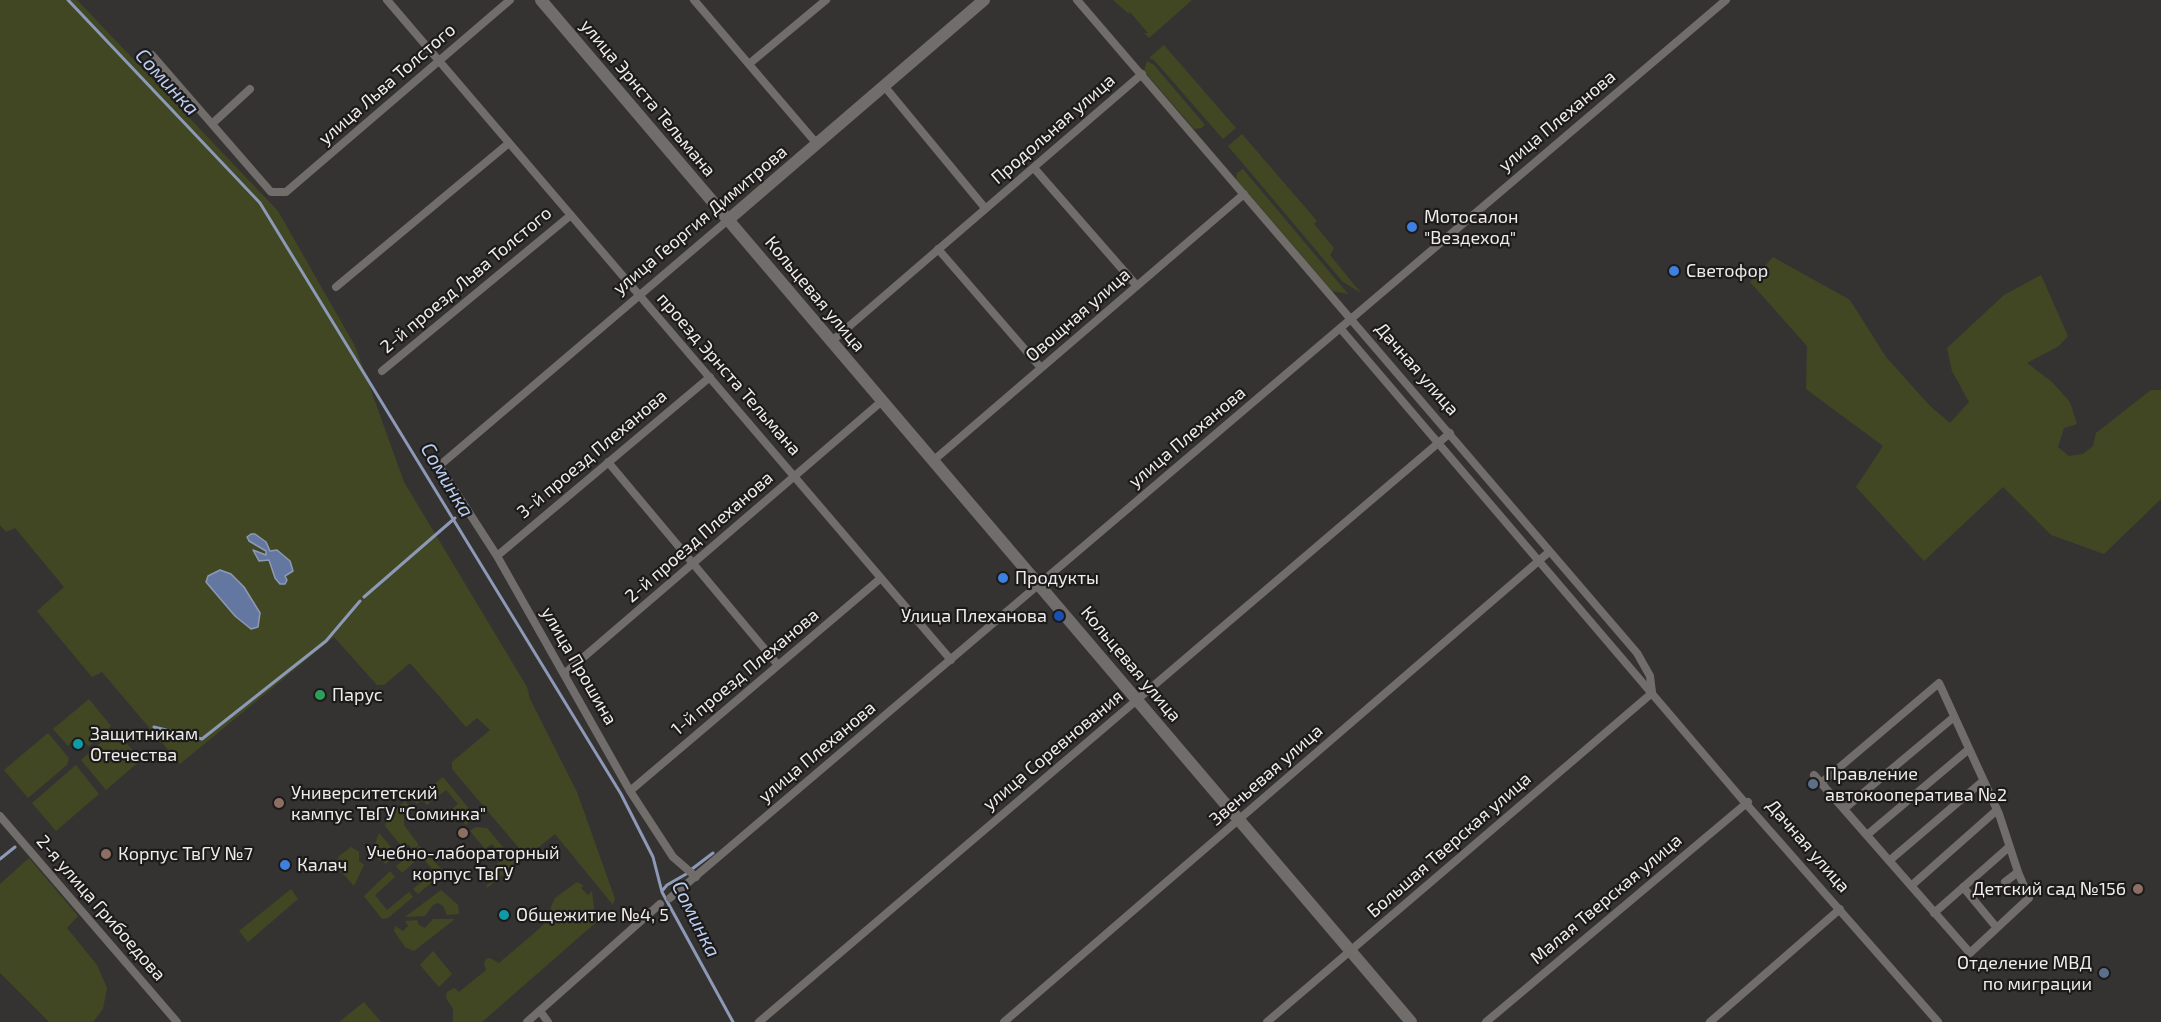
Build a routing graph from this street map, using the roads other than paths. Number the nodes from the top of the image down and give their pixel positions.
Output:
1 (387, 0) edge
2 (510, 0) edge
3 (541, 0) edge
4 (694, 0) edge
5 (826, 0) edge
6 (984, 0) edge
7 (1077, 0) edge
8 (1725, 0) edge
9 (152, 55) dead end
10 (440, 61) junction
11 (749, 64) junction
12 (1142, 74) junction
13 (885, 87) junction
14 (250, 88) dead end
15 (213, 123) junction
16 (509, 143) junction
17 (817, 144) junction
18 (1034, 168) junction
19 (1244, 194) junction
20 (986, 208) junction
21 (571, 215) junction
22 (728, 220) junction
23 (938, 249) junction
24 (1137, 286) junction
25 (336, 287) dead end
26 (639, 295) junction
27 (1351, 319) junction
28 (1340, 328) junction
29 (832, 341) junction
30 (1041, 368) junction
31 (382, 371) dead end
32 (710, 377) junction
33 (882, 401) junction
34 (1450, 433) junction
35 (1438, 442) junction
36 (934, 460) junction
37 (608, 462) junction
38 (439, 466) joint
39 (795, 476) junction
40 (1549, 552) junction
41 (496, 556) junction
42 (1539, 561) junction
43 (693, 563) junction
44 (881, 578) junction
45 (1040, 584) junction
46 (951, 660) junction
47 (778, 665) junction
48 (564, 674) junction
49 (1652, 693) junction
50 (1137, 699) junction
51 (1954, 717) junction
52 (1969, 749) junction
53 (1814, 775) dead end
54 (1983, 781) junction
55 (1821, 783) junction
56 (630, 791) junction
57 (1748, 802) junction
58 (1844, 809) junction
59 (1997, 810) junction
60 (0, 816) edge
61 (1239, 820) junction
62 (1867, 835) junction
63 (2009, 847) junction
64 (1889, 861) junction
65 (2018, 872) junction
66 (696, 877) junction
67 (2005, 882) dead end
68 (1911, 886) junction
69 (1963, 887) junction
70 (670, 898) dead end
71 (660, 904) dead end
72 (1840, 909) junction
73 (1934, 912) junction
74 (1997, 928) junction
75 (1351, 950) junction
76 (540, 1011) junction
77 (177, 1022) edge
78 (527, 1022) edge
79 (548, 1022) edge
80 (759, 1022) edge
81 (1004, 1022) edge
82 (1267, 1022) edge
83 (1411, 1022) edge
84 (1486, 1022) edge
85 (1710, 1022) edge
86 (1938, 1022) edge

1 - 10 street, проезд Эрнста Тельмана
2 - 10 street, улица Льва Толстого
3 - 22 main road, улица Эрнста Тельмана
4 - 11 street
5 - 11 street
6 - 13 main road, улица Георгия Димитрова
7 - 12 street, Дачная улица
8 - 27 street, улица Плеханова
9 - 15 street
10 - 15 street, улица Льва Толстого
10 - 16 street, проезд Эрнста Тельмана
11 - 17 street
12 - 18 street, Продольная улица
12 - 19 street, Дачная улица
13 - 17 main road, улица Георгия Димитрова
13 - 20 street, Продольная улица
14 - 15 street
16 - 21 street, проезд Эрнста Тельмана
16 - 25 street
17 - 22 main road, улица Георгия Димитрова
18 - 20 street, Продольная улица
18 - 24 street
19 - 24 street, Овощная улица
19 - 27 street, Дачная улица
20 - 23 street, Продольная улица
21 - 26 street, проезд Эрнста Тельмана
21 - 31 street, 2-й проезд Льва Толстого
22 - 26 street, улица Георгия Димитрова
22 - 29 main road, Кольцевая улица
23 - 29 street, Продольная улица
23 - 30 street
24 - 30 street, Овощная улица
26 - 32 street, проезд Эрнста Тельмана
26 - 38 street, улица Георгия Димитрова
27 - 28 street, улица Плеханова
27 - 34 street, Дачная улица
28 - 35 street, Дачная улица
28 - 45 street, улица Плеханова
29 - 33 main road, Кольцевая улица
30 - 36 street, Овощная улица
32 - 37 street, 3-й проезд Плеханова
32 - 39 street, проезд Эрнста Тельмана
33 - 36 main road, Кольцевая улица
33 - 39 street, 2-й проезд Плеханова
34 - 35 street, улица Соревнования
34 - 40 street, Дачная улица
35 - 42 street, Дачная улица
35 - 50 street, улица Соревнования
36 - 45 main road, Кольцевая улица
37 - 41 street, 3-й проезд Плеханова
37 - 43 street
38 - 41 street, улица Прошина
39 - 43 street, 2-й проезд Плеханова
39 - 44 street, проезд Эрнста Тельмана
40 - 42 street, Звеньевая улица
40 - 49 street, Дачная улица
41 - 48 street, улица Прошина
42 - 49 street, Дачная улица
42 - 61 street, Звеньевая улица
43 - 47 street
43 - 48 street, 2-й проезд Плеханова
44 - 46 street, проезд Эрнста Тельмана
44 - 47 street, 1-й проезд Плеханова
45 - 46 street, улица Плеханова
45 - 50 main road, Кольцевая улица
46 - 66 street, улица Плеханова
47 - 56 street, 1-й проезд Плеханова
48 - 56 street, улица Прошина
49 - 57 street, Дачная улица
49 - 75 street, Большая Тверская улица
50 - 61 main road, Кольцевая улица
50 - 80 street, улица Соревнования
51 - 52 street
51 - 55 street
51 - 58 street
52 - 54 street
52 - 62 street
53 - 55 street
54 - 59 street
54 - 64 street
55 - 58 street
56 - 66 street, улица Прошина
57 - 72 street, Дачная улица
57 - 84 street, Малая Тверская улица
58 - 62 street
59 - 63 street
59 - 68 street
60 - 77 street, 2-я улица Грибоедова
61 - 75 main road, Кольцевая улица
61 - 81 street, Звеньевая улица
62 - 64 street
63 - 65 street
63 - 69 street
64 - 68 street
65 - 67 street
65 - 74 street
66 - 70 street, улица Плеханова
68 - 73 street
69 - 73 street
69 - 74 street
71 - 76 street
72 - 85 street
72 - 86 street, Дачная улица
73 - 74 street
75 - 82 street, Большая Тверская улица
75 - 83 main road, Кольцевая улица
76 - 78 street
76 - 79 street

